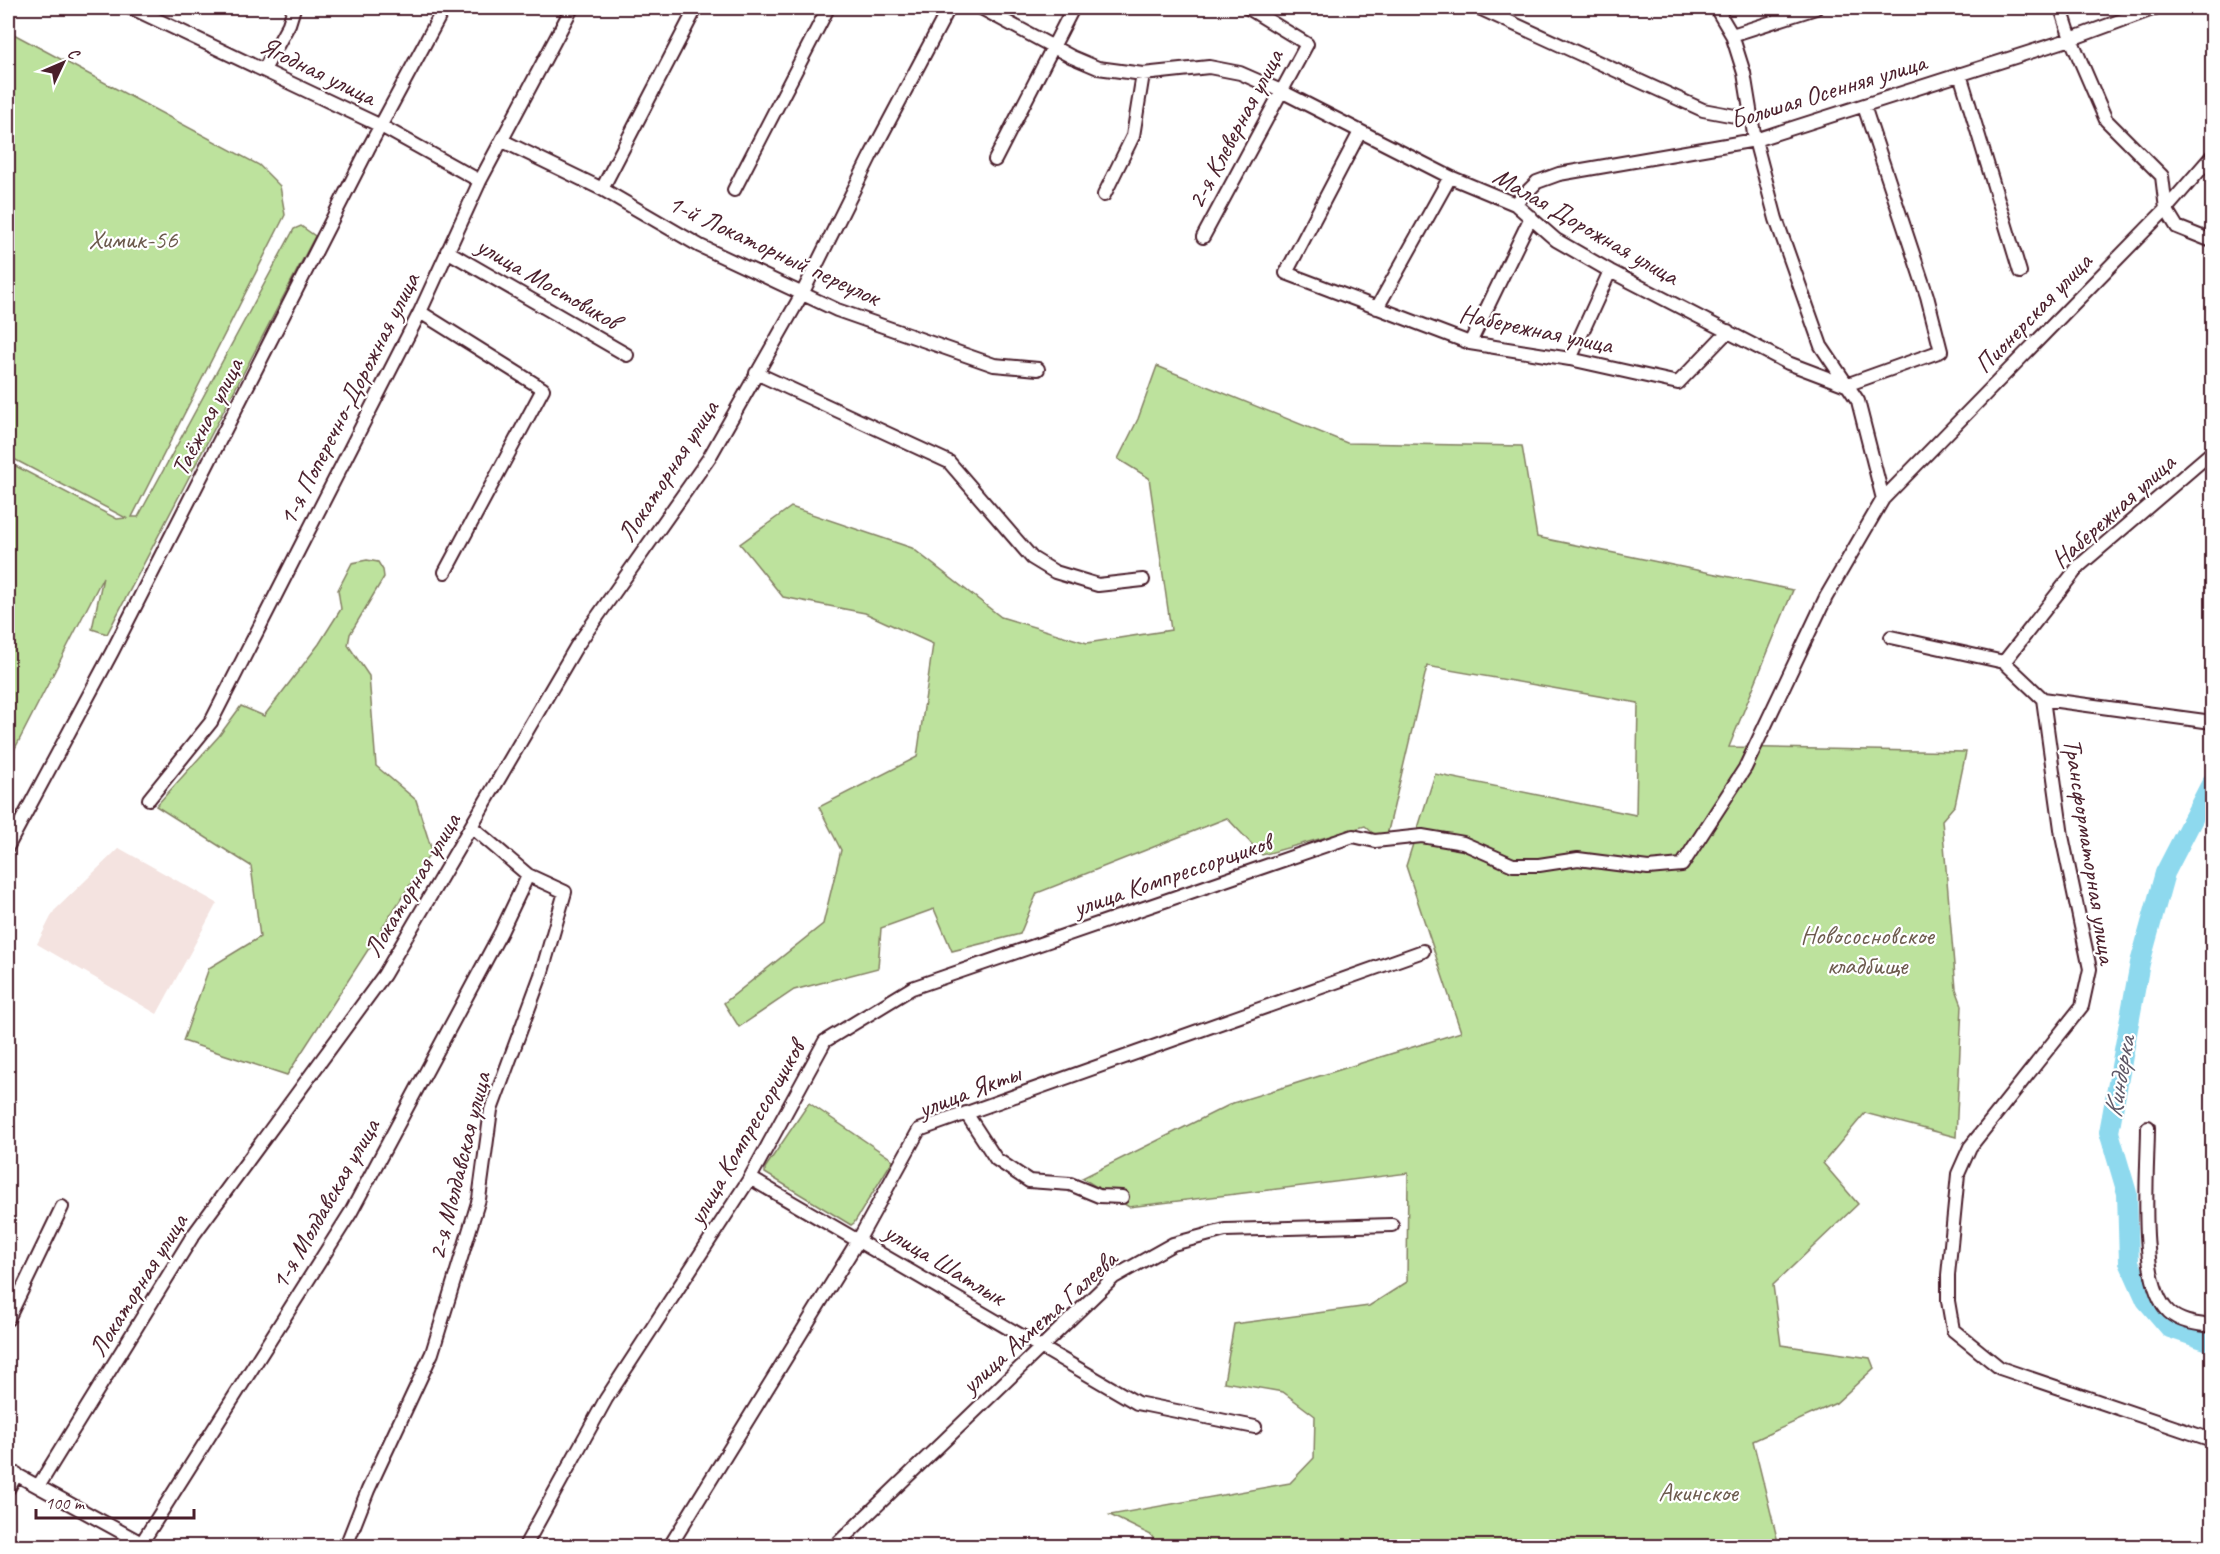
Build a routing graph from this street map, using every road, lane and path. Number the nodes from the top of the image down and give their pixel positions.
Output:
1 (132, 8) edge
2 (294, 8) edge
3 (444, 8) edge
4 (572, 8) edge
5 (696, 8) edge
6 (828, 8) edge
7 (949, 8) edge
8 (981, 8) edge
9 (1073, 8) edge
10 (1248, 8) edge
11 (1479, 8) edge
12 (1716, 8) edge
13 (1815, 8) edge
14 (2061, 8) edge
15 (2155, 8) edge
16 (1732, 35) junction
17 (2071, 39) junction
18 (1052, 45) junction
19 (264, 70) junction
20 (1143, 74) junction
21 (1960, 74) junction
22 (1281, 91) junction
23 (1864, 106) junction
24 (1751, 119) junction
25 (381, 126) junction
26 (1360, 132) junction
27 (1755, 140) junction
28 (503, 141) junction
29 (2212, 156) edge
30 (995, 160) dead end
31 (1450, 177) junction
32 (480, 181) junction
33 (602, 189) junction
34 (734, 190) dead end
35 (1104, 195) dead end
36 (1515, 204) junction
37 (2166, 209) junction
38 (1531, 217) junction
39 (1203, 237) dead end
40 (2212, 241) edge
41 (447, 251) junction
42 (1610, 271) junction
43 (2020, 272) dead end
44 (802, 294) junction
45 (1377, 308) junction
46 (420, 312) junction
47 (1728, 331) junction
48 (1470, 343) junction
49 (627, 355) dead end
50 (1570, 359) junction
51 (1038, 369) dead end
52 (756, 373) junction
53 (1846, 385) junction
54 (2212, 453) edge
55 (1883, 499) junction
56 (445, 572) dead end
57 (1143, 580) dead end
58 (1891, 637) dead end
59 (2004, 662) junction
60 (2043, 699) junction
61 (2212, 722) edge
62 (149, 799) dead end
63 (473, 828) junction
64 (1422, 836) joint
65 (8, 846) edge
66 (528, 875) junction
67 (1423, 951) dead end
68 (966, 1113) junction
69 (2148, 1127) dead end
70 (750, 1178) junction
71 (1122, 1197) dead end
72 (62, 1207) dead end
73 (1392, 1225) dead end
74 (859, 1239) junction
75 (8, 1319) edge
76 (2212, 1326) edge
77 (1040, 1347) junction
78 (1255, 1427) dead end
79 (2212, 1440) edge
80 (12, 1472) edge
81 (39, 1485) junction
82 (8, 1489) edge
83 (144, 1545) edge
84 (346, 1546) edge
85 (525, 1546) edge
86 (670, 1546) edge
87 (835, 1546) edge

1 - 19 street, Ягодная улица
2 - 19 street
3 - 25 street, Таёжная улица
4 - 28 street, 1-я Поперечно-Дорожная улица
5 - 33 street
6 - 34 street
7 - 44 street, Локаторная улица
8 - 18 street, Малая Дорожная улица
9 - 18 street
10 - 22 street, 2-я Клеверная улица
11 - 24 street
12 - 16 street
13 - 16 street
14 - 17 street
15 - 17 street, Большая Осенняя улица
16 - 24 street
17 - 21 street, Большая Осенняя улица
17 - 37 street
18 - 20 street, Малая Дорожная улица
18 - 30 street
19 - 25 street, Ягодная улица
20 - 22 street, Малая Дорожная улица
20 - 35 street
21 - 23 street, Большая Осенняя улица
21 - 43 street
22 - 26 street, Малая Дорожная улица
22 - 39 street, 2-я Клеверная улица
23 - 27 street, Большая Осенняя улица
23 - 53 street
24 - 27 street
25 - 32 street, Ягодная улица
25 - 65 street, Таёжная улица
26 - 31 street, Малая Дорожная улица
26 - 45 street, Набережная улица
27 - 36 street, Большая Осенняя улица
27 - 53 street
28 - 32 street, 1-я Поперечно-Дорожная улица
28 - 33 street, 1-й Локаторный переулок
29 - 37 street, Пионерская улица
31 - 36 street, Малая Дорожная улица
31 - 45 street
32 - 41 street, 1-я Поперечно-Дорожная улица
33 - 44 street, 1-й Локаторный переулок
36 - 38 street, Малая Дорожная улица
37 - 40 street
37 - 55 street, Пионерская улица
38 - 42 street, Малая Дорожная улица
38 - 48 street
41 - 46 street, 1-я Поперечно-Дорожная улица
41 - 49 street, улица Мостовиков
42 - 47 street, Малая Дорожная улица
42 - 50 street
44 - 51 street, 1-й Локаторный переулок
44 - 52 street, Локаторная улица
45 - 48 street, Набережная улица
46 - 56 street
46 - 62 street, 1-я Поперечно-Дорожная улица
47 - 50 street, Набережная улица
47 - 53 street, Малая Дорожная улица
48 - 50 street, Набережная улица
52 - 57 street
52 - 63 street, Локаторная улица
53 - 55 street
54 - 59 street, Набережная улица
55 - 64 street, Пионерская улица
58 - 59 street
59 - 60 street
60 - 61 street
60 - 79 street, Трансформаторная улица
63 - 66 street
63 - 81 street, Локаторная улица
64 - 70 street, улица Компрессорщиков
66 - 83 street, 1-я Молдавская улица
66 - 84 street, 2-я Молдавская улица
67 - 68 street, улица Якты
68 - 71 street
68 - 74 street, улица Якты
69 - 76 street
70 - 74 street, улица Шатлык
70 - 85 street, улица Компрессорщиков
72 - 75 street
73 - 77 street, улица Ахмета Галеева
74 - 77 street, улица Шатлык
74 - 86 street, улица Якты
77 - 78 street, улица Шатлык
77 - 87 street, улица Ахмета Галеева
80 - 81 street
80 - 82 street
81 - 83 street

